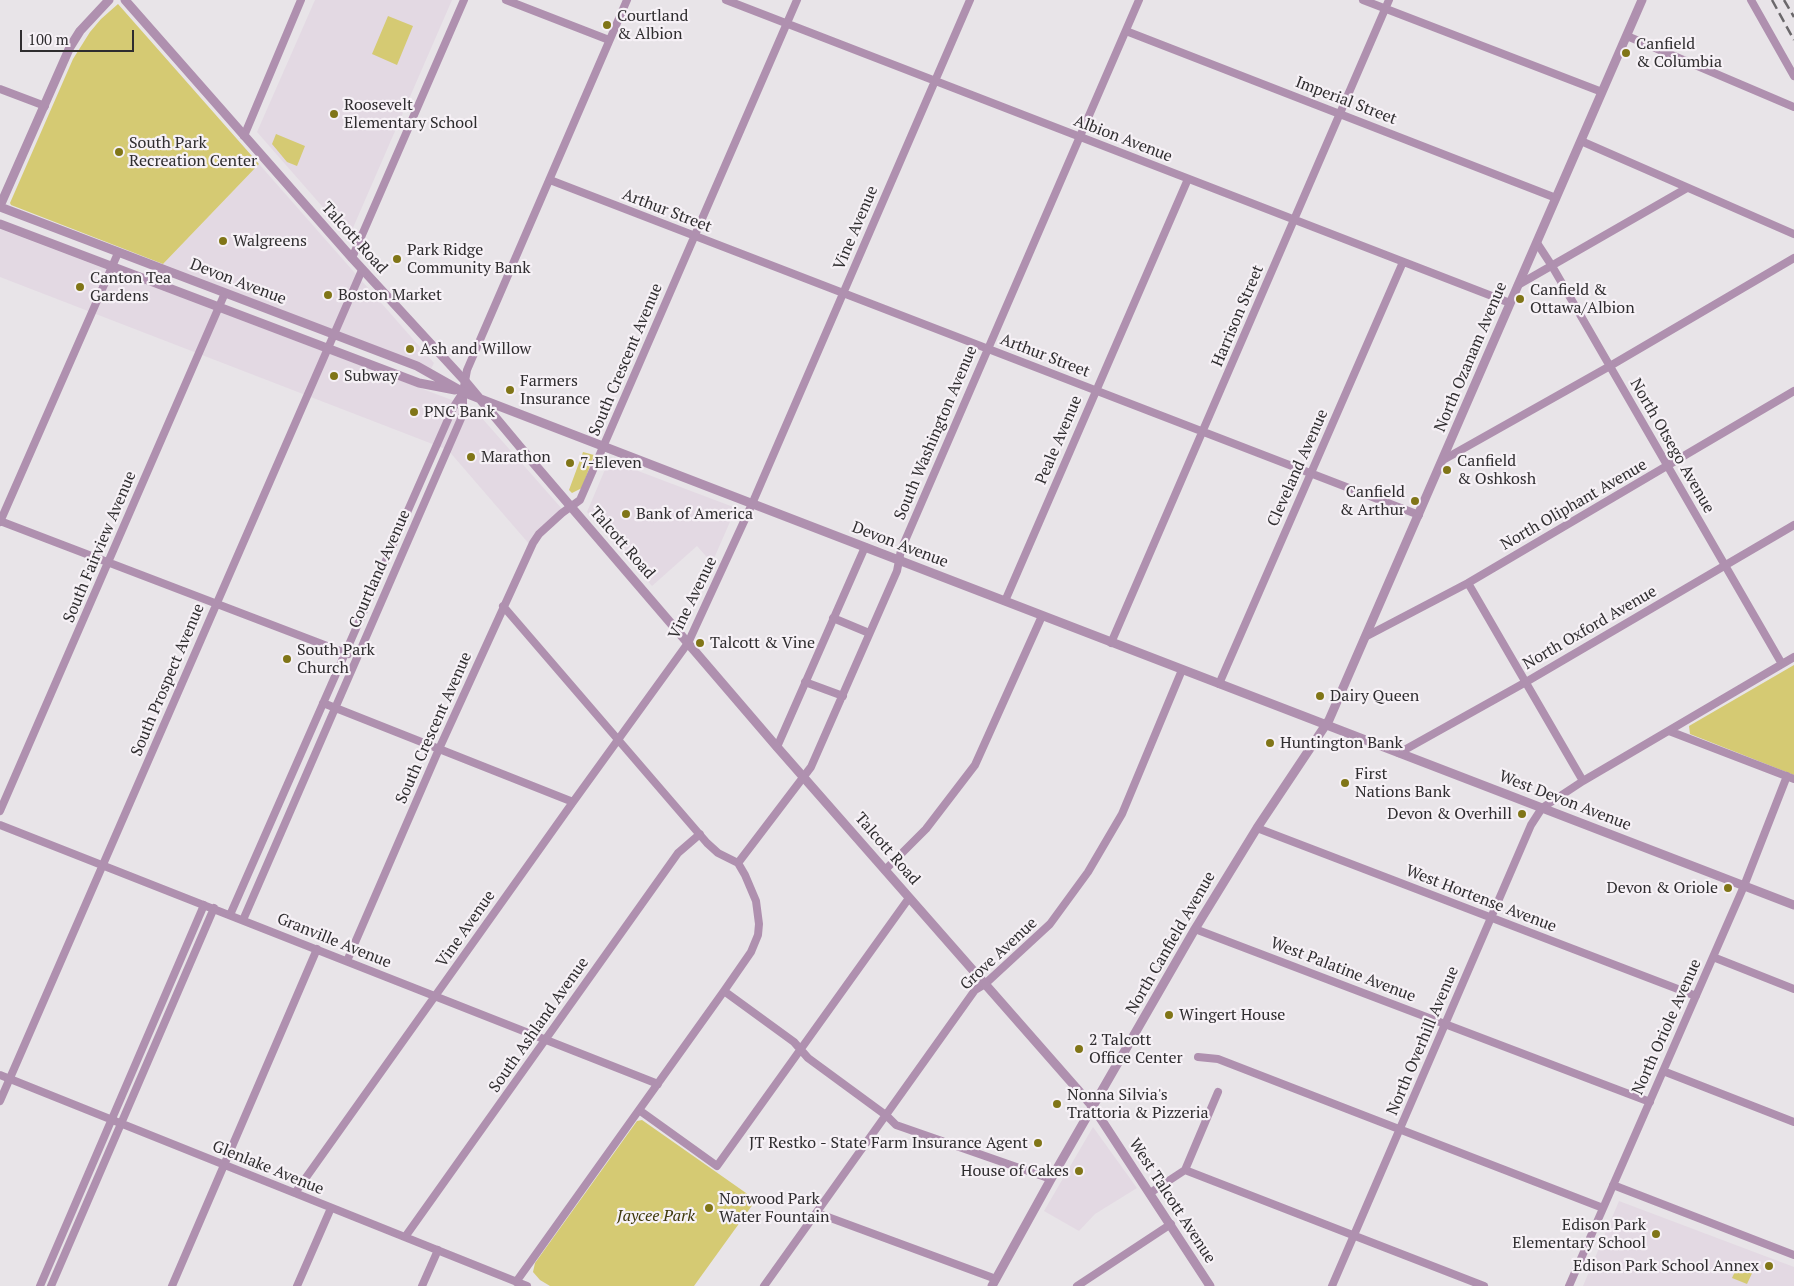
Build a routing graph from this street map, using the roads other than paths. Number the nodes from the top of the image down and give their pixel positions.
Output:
1 (109, 0) edge
2 (125, 0) edge
3 (301, 0) edge
4 (464, 0) edge
5 (506, 0) edge
6 (627, 0) edge
7 (726, 0) edge
8 (798, 0) edge
9 (970, 0) edge
10 (1139, 0) edge
11 (1364, 0) edge
12 (1390, 0) edge
13 (1642, 0) edge
14 (1751, 0) edge
15 (1386, 9) junction
16 (787, 24) junction
17 (1126, 30) junction
18 (1627, 36) junction
19 (609, 40) junction
20 (1794, 76) edge
21 (934, 81) junction
22 (0, 88) edge
23 (1602, 92) junction
24 (45, 106) junction
25 (1794, 107) edge
26 (1340, 114) junction
27 (244, 136) junction
28 (1080, 137) junction
29 (1581, 141) junction
30 (1188, 179) junction
31 (550, 180) junction
32 (1687, 188) junction
33 (1556, 198) junction
34 (0, 206) edge
35 (1294, 220) junction
36 (0, 224) edge
37 (1794, 234) edge
38 (695, 236) junction
39 (1537, 243) junction
40 (118, 252) junction
41 (352, 258) junction
42 (1794, 258) edge
43 (1403, 262) junction
44 (112, 266) junction
45 (1552, 266) junction
46 (362, 270) junction
47 (1518, 285) junction
48 (225, 293) junction
49 (843, 293) junction
50 (1510, 303) junction
51 (219, 307) junction
52 (333, 334) junction
53 (327, 348) junction
54 (988, 349) junction
55 (1610, 366) junction
56 (465, 382) junction
57 (1096, 390) junction
58 (1794, 391) edge
59 (463, 392) junction
60 (478, 398) junction
61 (1202, 432) junction
62 (604, 446) junction
63 (1443, 460) junction
64 (1668, 466) junction
65 (1311, 473) junction
66 (752, 504) junction
67 (571, 507) junction
68 (1419, 515) junction
69 (0, 521) edge
70 (1794, 525) edge
71 (864, 547) junction
72 (899, 561) junction
73 (108, 562) junction
74 (1725, 565) junction
75 (1468, 583) junction
76 (1004, 601) junction
77 (216, 604) junction
78 (503, 606) junction
79 (1042, 616) junction
80 (833, 618) junction
81 (870, 633) junction
82 (1365, 637) junction
83 (688, 643) junction
84 (1111, 643) junction
85 (345, 653) junction
86 (1794, 657) edge
87 (356, 658) junction
88 (1782, 664) junction
89 (1182, 670) junction
90 (805, 682) junction
91 (1526, 682) junction
92 (1219, 684) junction
93 (843, 696) junction
94 (323, 703) junction
95 (335, 707) junction
96 (1326, 726) junction
97 (1669, 731) junction
98 (618, 739) junction
99 (777, 747) junction
100 (439, 749) junction
101 (1398, 753) junction
102 (804, 776) junction
103 (1790, 778) edge
104 (1583, 781) junction
105 (573, 802) junction
106 (1542, 808) junction
107 (0, 811) edge
108 (0, 825) edge
109 (1257, 828) junction
110 (700, 834) junction
111 (738, 863) junction
112 (102, 865) junction
113 (885, 870) junction
114 (1744, 886) junction
115 (909, 898) junction
116 (204, 905) junction
117 (1794, 905) edge
118 (214, 908) junction
119 (230, 915) junction
120 (1491, 918) junction
121 (243, 920) junction
122 (1195, 929) junction
123 (317, 949) junction
124 (1713, 957) junction
125 (347, 961) junction
126 (985, 984) junction
127 (1794, 989) edge
128 (724, 991) junction
129 (436, 996) junction
130 (1696, 996) junction
131 (1446, 1024) junction
132 (545, 1039) junction
133 (801, 1050) junction
134 (1198, 1058) dead end
135 (1663, 1071) junction
136 (0, 1075) edge
137 (10, 1079) junction
138 (658, 1084) junction
139 (1218, 1092) dead end
140 (0, 1101) edge
141 (1650, 1102) junction
142 (1093, 1107) junction
143 (639, 1110) junction
144 (887, 1116) junction
145 (112, 1120) junction
146 (1794, 1122) edge
147 (121, 1123) junction
148 (1400, 1130) junction
149 (224, 1165) junction
150 (1185, 1170) junction
151 (1051, 1179) junction
152 (1613, 1185) junction
153 (295, 1193) junction
154 (1150, 1193) junction
155 (332, 1208) junction
156 (1603, 1208) junction
157 (817, 1213) junction
158 (1171, 1224) junction
159 (1354, 1236) junction
160 (405, 1237) junction
161 (438, 1250) junction
162 (1794, 1255) edge
163 (1090, 1279) junction
164 (516, 1282) junction
165 (994, 1284) edge
166 (40, 1286) edge
167 (51, 1286) edge
168 (172, 1286) edge
169 (298, 1286) edge
170 (422, 1286) edge
171 (527, 1286) edge
172 (764, 1286) edge
173 (1077, 1286) edge
174 (1094, 1286) edge
175 (1210, 1286) edge
176 (1332, 1286) edge
177 (1484, 1286) edge
178 (1569, 1286) edge

1 - 24 street
2 - 27 street, Talcott Road
3 - 27 street
4 - 41 street
5 - 19 street
6 - 19 street, Courtland Avenue
7 - 16 street, Albion Avenue
8 - 16 street, South Crescent Avenue
9 - 21 street, Vine Avenue
10 - 17 street, South Washington Avenue
11 - 15 street
12 - 15 street, Harrison Street
13 - 18 street, North Ozanam Avenue
14 - 20 street
15 - 23 street
15 - 26 street, Harrison Street
16 - 21 street, Albion Avenue
16 - 38 street, South Crescent Avenue
17 - 26 street, Imperial Street
17 - 28 street, South Washington Avenue
18 - 23 street, North Ozanam Avenue
18 - 25 street
19 - 31 street, Courtland Avenue
21 - 28 street, Albion Avenue
21 - 49 street, Vine Avenue
22 - 24 street
23 - 29 street, North Ozanam Avenue
24 - 34 street
26 - 33 street, Imperial Street
26 - 35 street, Harrison Street
27 - 41 street, Talcott Road
28 - 30 street, Albion Avenue
28 - 54 street, South Washington Avenue
29 - 32 street
29 - 33 street, North Ozanam Avenue
30 - 35 street, Albion Avenue
30 - 57 street, Peale Avenue
31 - 38 street, Arthur Street
31 - 56 street, Courtland Avenue
32 - 37 street
32 - 45 street
33 - 39 street, North Ozanam Avenue
34 - 40 street, Devon Avenue
35 - 43 street, Albion Avenue
35 - 61 street, Harrison Street
36 - 44 street, Devon Avenue
38 - 49 street, Arthur Street
38 - 62 street, South Crescent Avenue
39 - 45 street, North Otsego Avenue
39 - 47 street, North Ozanam Avenue
40 - 44 street
40 - 48 street, Devon Avenue
41 - 46 street, Talcott Road
42 - 55 street
43 - 50 street, Albion Avenue
43 - 65 street, Cleveland Avenue
44 - 51 street, Devon Avenue
44 - 69 street
45 - 47 street
45 - 55 street, North Otsego Avenue
46 - 52 street, South Prospect Avenue
46 - 56 street, Talcott Road
47 - 50 street, North Ozanam Avenue
48 - 51 street, South Fairview Avenue
48 - 52 street, Devon Avenue
49 - 54 street, Arthur Street
49 - 66 street, Vine Avenue
50 - 63 street, North Ozanam Avenue
51 - 53 street, Devon Avenue
51 - 73 street, South Fairview Avenue
52 - 53 street, South Prospect Avenue
52 - 59 street, Devon Avenue
53 - 59 street, Devon Avenue
53 - 77 street, South Prospect Avenue
54 - 57 street, Arthur Street
54 - 72 street, South Washington Avenue
55 - 63 street
55 - 64 street, North Otsego Avenue
56 - 59 street, Courtland Avenue
56 - 60 street, Talcott Road
57 - 61 street, Arthur Street
57 - 76 street, Peale Avenue
58 - 64 street, North Oliphant Avenue
59 - 60 street, Devon Avenue
59 - 85 street, Courtland Avenue
59 - 87 street, Courtland Avenue
60 - 62 street, Devon Avenue
60 - 67 street, Talcott Road
61 - 65 street, Arthur Street
61 - 84 street, Harrison Street
62 - 66 street, Devon Avenue
62 - 67 street, South Crescent Avenue
63 - 68 street, North Ozanam Avenue
64 - 74 street, North Otsego Avenue
64 - 75 street, North Oliphant Avenue
65 - 68 street, Arthur Street
65 - 92 street, Cleveland Avenue
66 - 71 street, Devon Avenue
66 - 83 street, Vine Avenue
67 - 78 street, South Crescent Avenue
67 - 83 street, Talcott Road
68 - 82 street, North Ozanam Avenue
69 - 73 street
70 - 74 street, North Oxford Avenue
71 - 72 street, Devon Avenue
71 - 80 street
72 - 76 street, Devon Avenue
72 - 81 street, South Washington Avenue
73 - 77 street
73 - 107 street, South Fairview Avenue
74 - 88 street, North Otsego Avenue
74 - 91 street, North Oxford Avenue
75 - 82 street, North Oliphant Avenue
75 - 91 street
76 - 79 street, Devon Avenue
77 - 85 street
77 - 112 street, South Prospect Avenue
78 - 98 street
78 - 100 street, South Crescent Avenue
79 - 84 street, Devon Avenue
79 - 113 street
80 - 81 street
80 - 90 street
81 - 93 street, South Washington Avenue
82 - 96 street, North Ozanam Avenue
83 - 98 street, Vine Avenue
83 - 99 street, Talcott Road
84 - 89 street, Devon Avenue
85 - 87 street
85 - 94 street, Courtland Avenue
86 - 88 street
87 - 95 street, Courtland Avenue
88 - 97 street
89 - 92 street, Devon Avenue
89 - 126 street, Grove Avenue
90 - 93 street
90 - 99 street
91 - 101 street, North Oxford Avenue
91 - 104 street
92 - 96 street, Devon Avenue
93 - 102 street, South Washington Avenue
94 - 95 street
94 - 119 street, Courtland Avenue
95 - 100 street
95 - 121 street, Courtland Avenue
96 - 101 street, West Devon Avenue
96 - 109 street, North Canfield Avenue
97 - 103 street
97 - 104 street
98 - 105 street, Vine Avenue
98 - 110 street
99 - 102 street, Talcott Road
100 - 105 street
100 - 125 street, South Crescent Avenue
101 - 106 street, West Devon Avenue
102 - 111 street, South Washington Avenue
102 - 113 street, Talcott Road
103 - 114 street, North Oriole Avenue
104 - 106 street
105 - 129 street, Vine Avenue
106 - 114 street, West Devon Avenue
106 - 120 street, North Overhill Avenue
108 - 112 street, Granville Avenue
109 - 120 street, West Hortense Avenue
109 - 122 street, North Canfield Avenue
110 - 111 street
110 - 132 street, South Ashland Avenue
111 - 128 street
112 - 116 street, Granville Avenue
112 - 137 street, South Prospect Avenue
113 - 115 street, Talcott Road
114 - 117 street, West Devon Avenue
114 - 124 street, North Oriole Avenue
115 - 126 street, Talcott Road
115 - 133 street
116 - 118 street, Granville Avenue
116 - 145 street
118 - 119 street, Granville Avenue
118 - 147 street
119 - 121 street, Granville Avenue
120 - 130 street, West Hortense Avenue
120 - 131 street, North Overhill Avenue
121 - 123 street, Granville Avenue
122 - 131 street, West Palatine Avenue
122 - 142 street, North Canfield Avenue
123 - 125 street, Granville Avenue
123 - 149 street
124 - 127 street
124 - 130 street, North Oriole Avenue
125 - 129 street, Granville Avenue
126 - 142 street, Talcott Road
126 - 144 street, Grove Avenue
128 - 133 street
128 - 138 street
129 - 132 street, Granville Avenue
129 - 153 street, Vine Avenue
130 - 135 street, North Oriole Avenue
131 - 141 street, West Palatine Avenue
131 - 148 street, North Overhill Avenue
132 - 138 street, Granville Avenue
132 - 160 street, South Ashland Avenue
133 - 143 street
133 - 144 street
134 - 148 street
135 - 141 street, North Oriole Avenue
135 - 146 street
136 - 137 street, Glenlake Avenue
137 - 140 street, South Prospect Avenue
137 - 145 street, Glenlake Avenue
138 - 143 street
139 - 150 street
141 - 152 street, North Oriole Avenue
142 - 151 street, North Canfield Avenue
142 - 154 street, West Talcott Avenue
143 - 164 street
144 - 151 street
144 - 157 street, Grove Avenue
145 - 147 street, Glenlake Avenue
145 - 166 street
147 - 149 street, Glenlake Avenue
147 - 167 street
148 - 156 street
148 - 159 street, North Overhill Avenue
149 - 153 street, Glenlake Avenue
149 - 168 street
150 - 154 street
150 - 159 street
151 - 165 street, North Canfield Avenue
152 - 156 street, North Oriole Avenue
152 - 162 street
153 - 155 street, Glenlake Avenue
154 - 158 street, West Talcott Avenue
155 - 160 street, Glenlake Avenue
155 - 169 street
156 - 178 street, North Oriole Avenue
157 - 165 street
157 - 172 street, Grove Avenue
158 - 163 street
158 - 175 street, West Talcott Avenue
159 - 176 street, North Overhill Avenue
159 - 177 street
160 - 161 street, Glenlake Avenue
161 - 164 street, Glenlake Avenue
161 - 170 street
163 - 173 street
163 - 174 street
164 - 171 street, Glenlake Avenue

